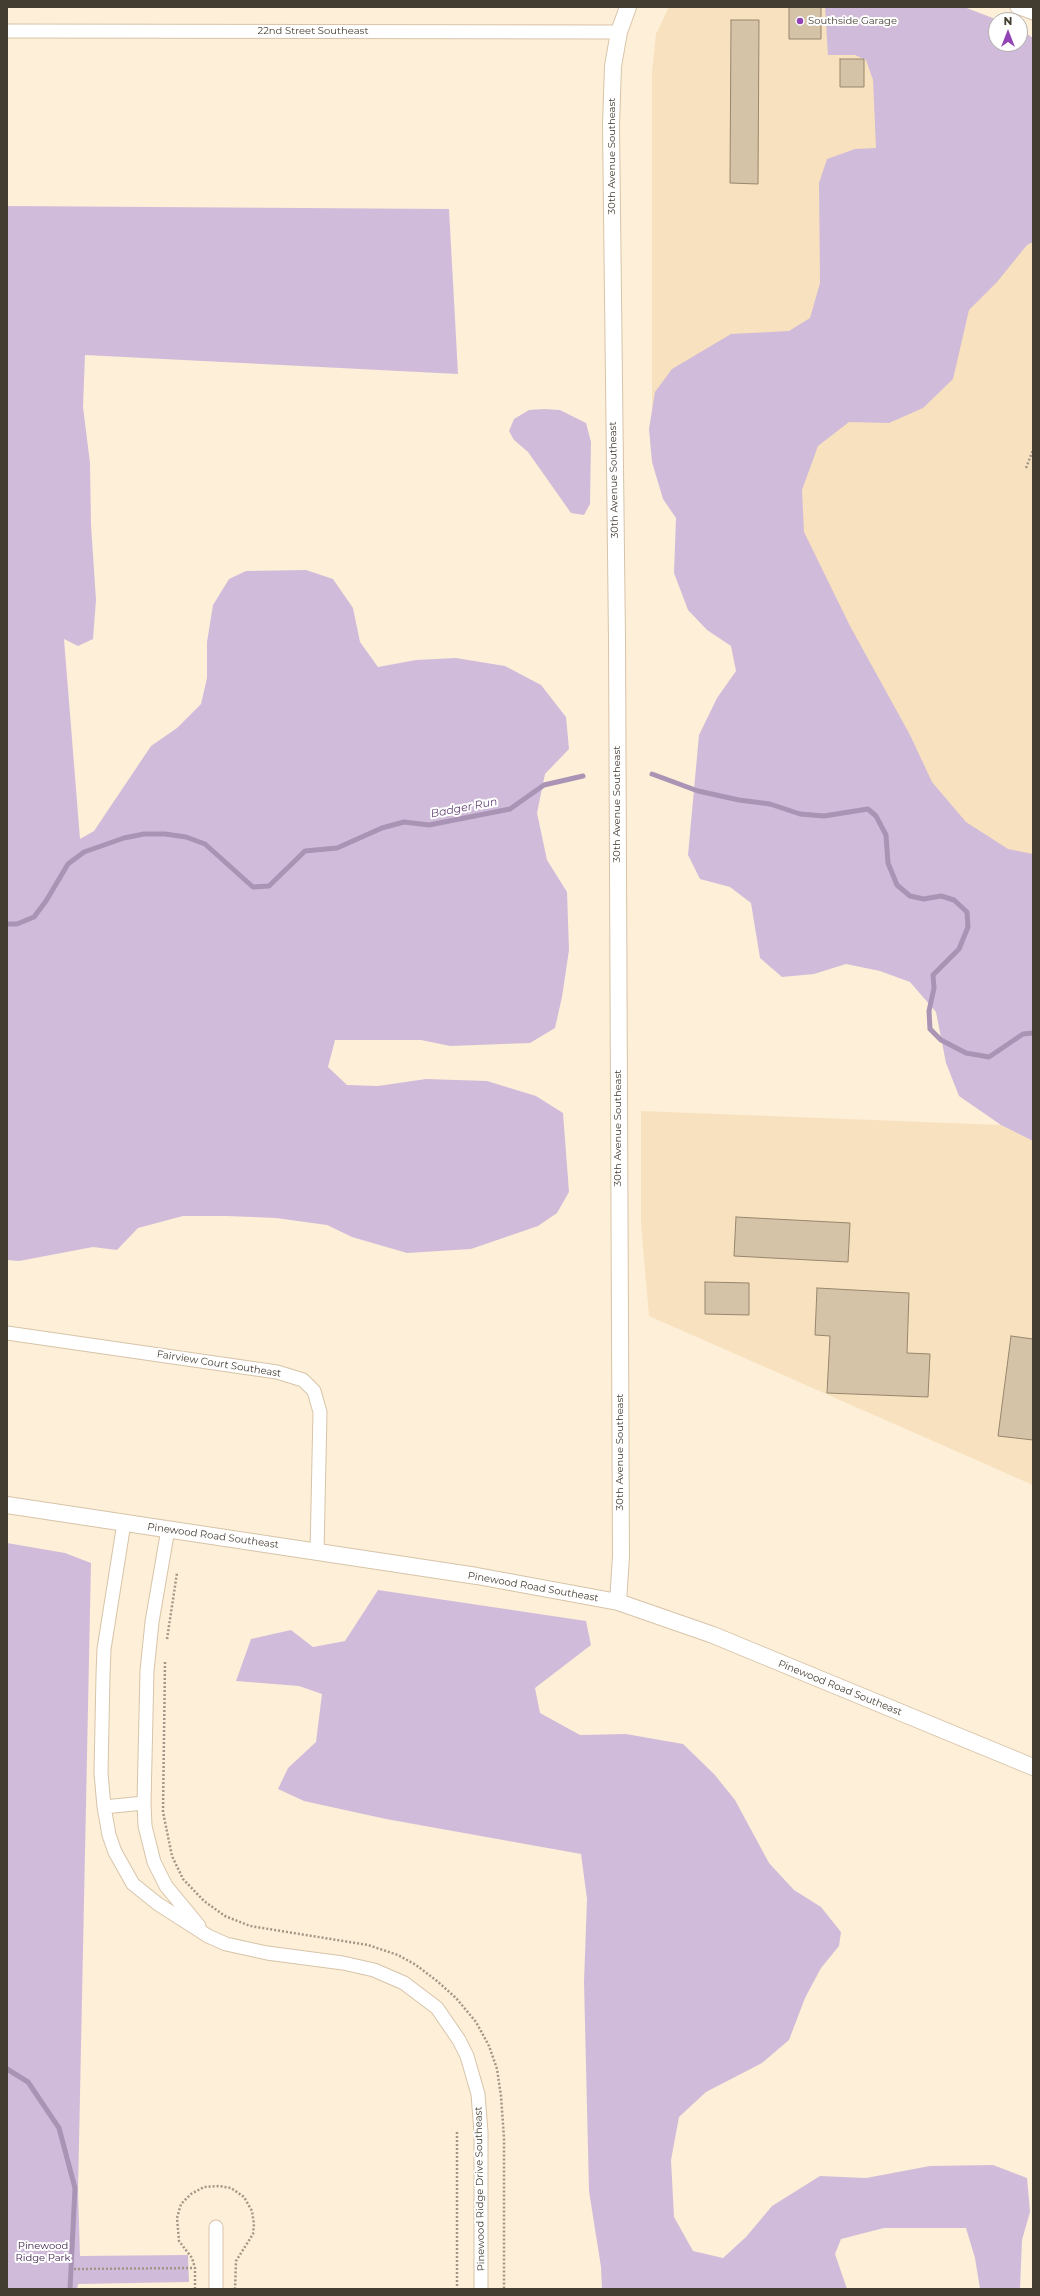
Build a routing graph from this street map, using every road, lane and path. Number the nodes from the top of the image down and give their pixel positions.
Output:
1 (628, 7) edge
2 (1017, 7) edge
3 (1033, 13) edge
4 (7, 31) edge
5 (619, 32) junction
6 (1033, 450) edge
7 (1026, 468) dead end
8 (7, 1333) edge
9 (7, 1505) edge
10 (124, 1523) junction
11 (168, 1529) junction
12 (317, 1552) junction
13 (178, 1572) dead end
14 (618, 1602) junction
15 (167, 1640) dead end
16 (165, 1655) dead end
17 (1033, 1767) edge
18 (144, 1803) junction
19 (104, 1807) junction
20 (208, 1936) junction
21 (457, 2132) dead end
22 (216, 2227) dead end
23 (74, 2269) dead end
24 (194, 2289) edge
25 (216, 2289) edge
26 (457, 2289) edge
27 (481, 2289) edge
28 (504, 2289) edge

1 - 5 street, 30th Avenue Southeast
2 - 3 street
4 - 5 street, 22nd Street Southeast
5 - 14 street, 30th Avenue Southeast
6 - 7 path
8 - 12 street, Fairview Court Southeast
9 - 10 street, Pinewood Road Southeast
10 - 11 street, Pinewood Road Southeast
10 - 19 street, Pinewood Ridge Drive Southeast
11 - 12 street, Pinewood Road Southeast
11 - 18 street
12 - 14 street, Pinewood Road Southeast
13 - 15 path
14 - 17 street, Pinewood Road Southeast
16 - 28 path
18 - 19 street
18 - 20 street
19 - 20 street, Pinewood Ridge Drive Southeast
20 - 27 street, Pinewood Ridge Drive Southeast
21 - 26 path
22 - 25 street
23 - 24 path

